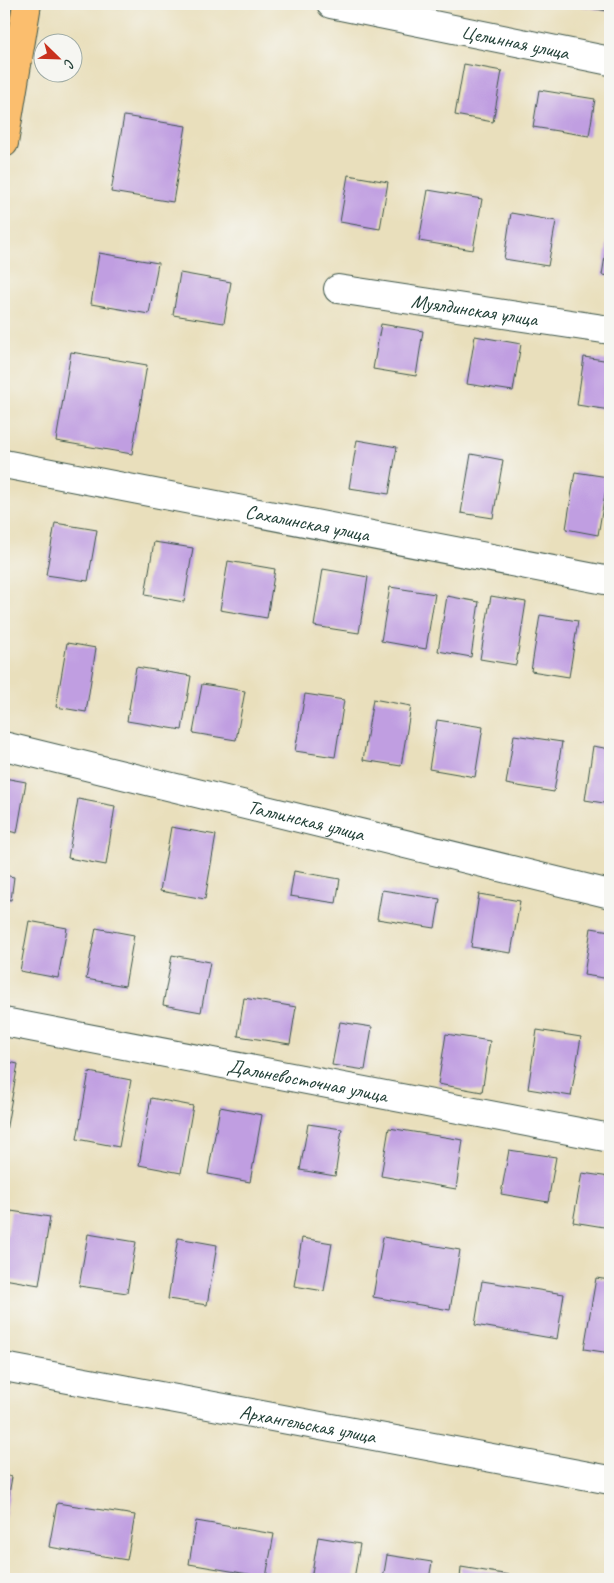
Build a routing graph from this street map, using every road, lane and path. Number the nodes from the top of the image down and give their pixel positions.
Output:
1 (27, 4) edge
2 (330, 4) edge
3 (610, 61) edge
4 (4, 144) edge
5 (338, 289) dead end
6 (610, 330) edge
7 (4, 464) edge
8 (610, 582) edge
9 (4, 746) edge
10 (610, 894) edge
11 (4, 1022) edge
12 (610, 1138) edge
13 (4, 1367) edge
14 (610, 1480) edge

1 - 4 main road
2 - 3 street, Целинная улица
5 - 6 street, Муялдинская улица
7 - 8 street, Сахалинская улица
9 - 10 street, Таллинская улица
11 - 12 street, Дальневосточная улица
13 - 14 street, Архангельская улица

